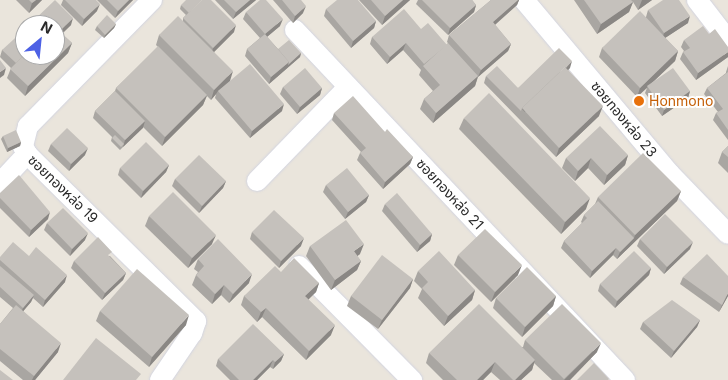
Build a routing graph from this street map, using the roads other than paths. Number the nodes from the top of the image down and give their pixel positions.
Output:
1 (152, 0) edge
2 (524, 0) edge
3 (696, 0) edge
4 (295, 30) dead end
5 (728, 40) edge
6 (348, 86) junction
7 (26, 154) junction
8 (257, 181) dead end
9 (0, 183) edge
10 (728, 234) edge
11 (295, 262) edge
12 (160, 380) edge
13 (412, 380) edge
14 (625, 380) edge

1 - 7 street, ซอยทองหล่อ 19
2 - 10 street, ซอยทองหล่อ 23
3 - 5 street
4 - 6 street, ซอยทองหล่อ 21
6 - 8 street
6 - 14 street, ซอยทองหล่อ 21
7 - 9 street
7 - 12 street, ซอยทองหล่อ 19
11 - 13 street

